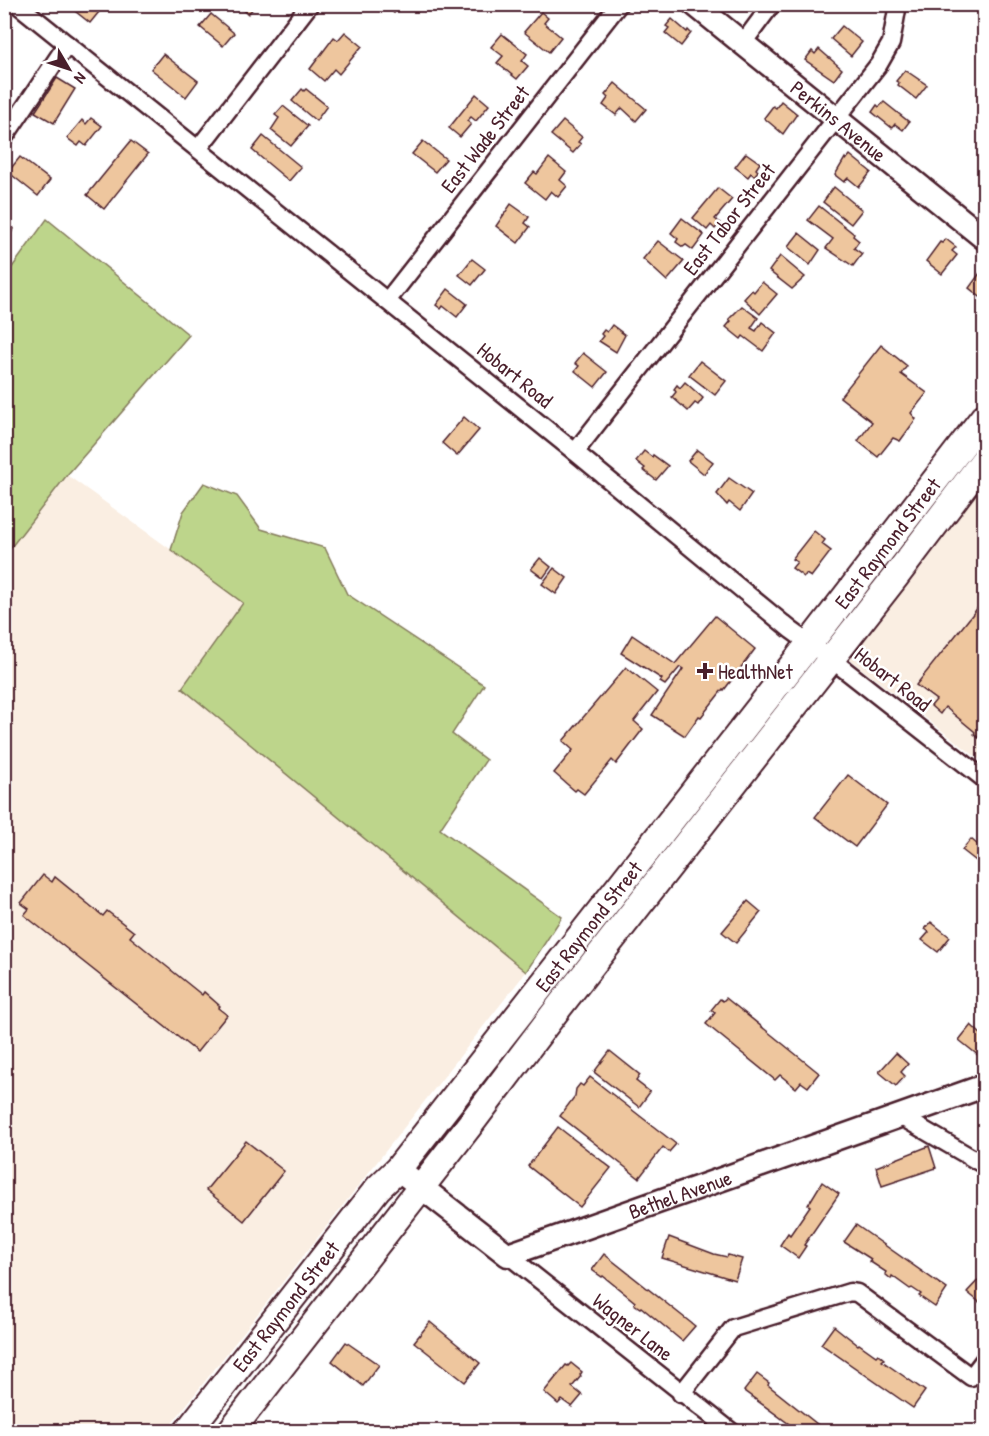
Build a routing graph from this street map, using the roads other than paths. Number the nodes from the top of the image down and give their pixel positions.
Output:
1 (18, 4) edge
2 (310, 4) edge
3 (619, 4) edge
4 (694, 4) edge
5 (772, 4) edge
6 (898, 4) edge
7 (743, 43) junction
8 (67, 44) junction
9 (837, 119) junction
10 (4, 138) edge
11 (198, 149) junction
12 (984, 238) edge
13 (387, 301) junction
14 (984, 417) edge
15 (575, 452) junction
16 (984, 460) edge
17 (810, 643) junction
18 (831, 659) junction
19 (984, 779) edge
20 (984, 1086) edge
21 (900, 1116) junction
22 (984, 1165) edge
23 (398, 1169) junction
24 (421, 1188) junction
25 (508, 1255) junction
26 (984, 1360) edge
27 (681, 1394) junction
28 (188, 1431) edge
29 (230, 1431) edge
30 (732, 1431) edge

1 - 8 street, Hobart Road
2 - 11 street
3 - 13 street, East Wade Street
4 - 7 street, Perkins Avenue
5 - 7 street
6 - 9 street, East Tabor Street
7 - 9 street, Perkins Avenue
8 - 10 street
8 - 11 street, Hobart Road
9 - 12 street, Perkins Avenue
9 - 15 street, East Tabor Street
11 - 13 street, Hobart Road
13 - 15 street, Hobart Road
14 - 17 main road, East Raymond Street
15 - 17 street, Hobart Road
16 - 18 main road, East Raymond Street
17 - 18 street, Hobart Road
17 - 23 main road, East Raymond Street
18 - 19 street, Hobart Road
18 - 24 main road, East Raymond Street
20 - 21 street, Bethel Avenue
21 - 22 street
21 - 25 street, Bethel Avenue
23 - 24 street
23 - 28 main road, East Raymond Street
24 - 25 street
24 - 29 main road, East Raymond Street
25 - 27 street, Wagner Lane
26 - 27 street
27 - 30 street, Wagner Lane

